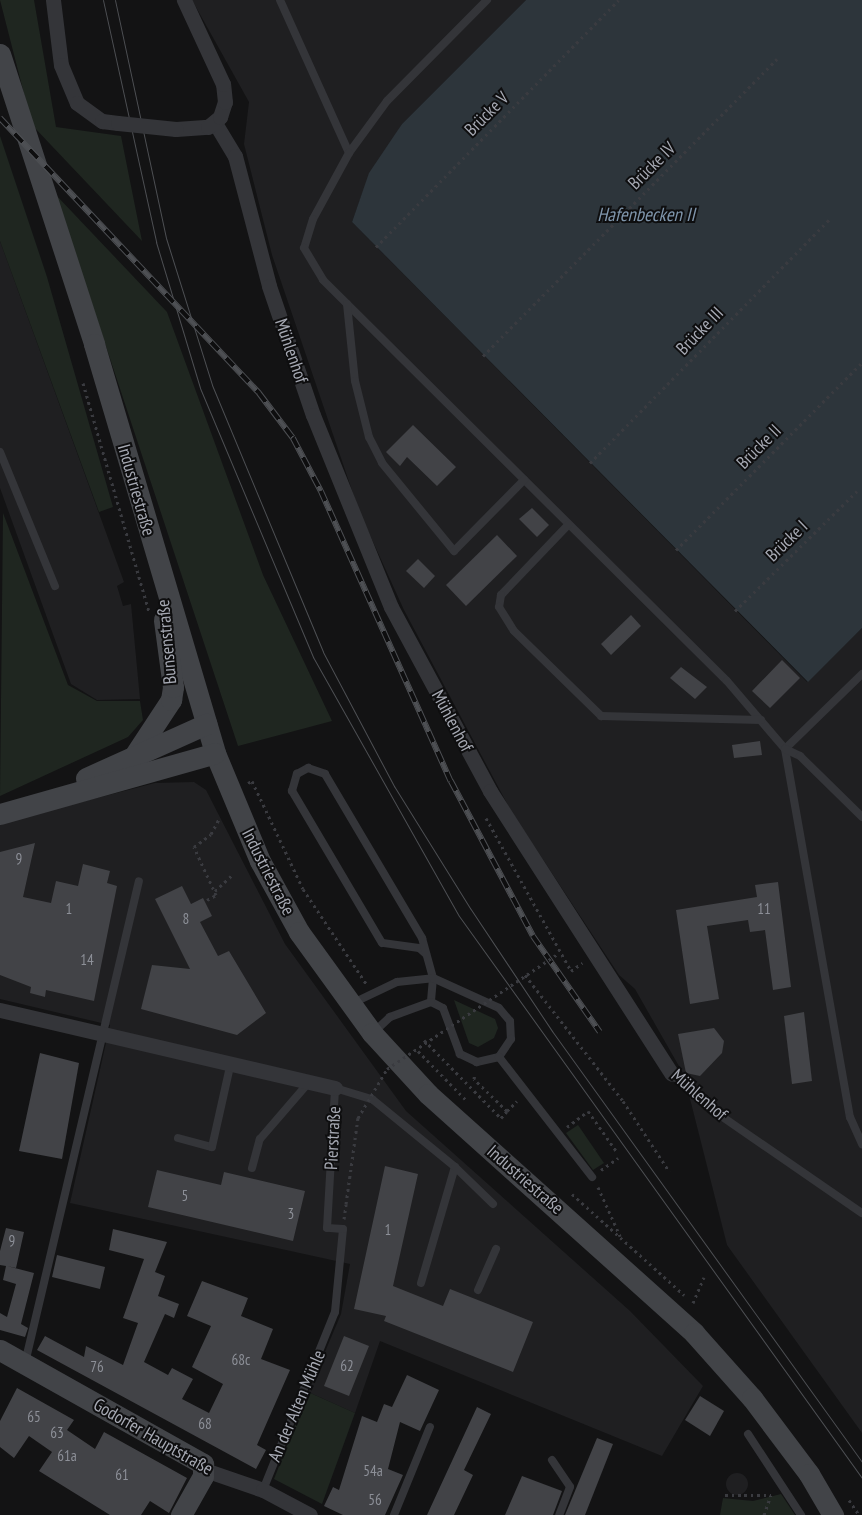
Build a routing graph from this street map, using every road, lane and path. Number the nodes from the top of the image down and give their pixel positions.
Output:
1 (53, 0) edge
2 (184, 0) edge
3 (280, 0) edge
4 (487, 0) edge
5 (619, 0) edge
6 (0, 54) edge
7 (776, 59) dead end
8 (215, 123) junction
9 (349, 153) junction
10 (830, 218) dead end
11 (376, 247) dead end
12 (347, 304) junction
13 (483, 356) dead end
14 (862, 363) edge
15 (80, 373) dead end
16 (0, 452) edge
17 (590, 463) dead end
18 (524, 480) junction
19 (857, 491) dead end
20 (568, 525) junction
21 (676, 550) dead end
22 (162, 580) junction
23 (55, 586) dead end
24 (735, 611) dead end
25 (151, 620) dead end
26 (862, 674) edge
27 (761, 720) junction
28 (206, 724) junction
29 (785, 749) junction
30 (136, 753) junction
31 (216, 753) junction
32 (252, 781) dead end
33 (48, 797) junction
34 (481, 810) dead end
35 (0, 814) edge
36 (221, 816) dead end
37 (862, 817) edge
38 (233, 874) dead end
39 (139, 881) dead end
40 (215, 891) junction
41 (207, 900) dead end
42 (560, 953) junction
43 (426, 954) junction
44 (582, 964) dead end
45 (525, 975) junction
46 (433, 978) junction
47 (372, 992) junction
48 (431, 1002) junction
49 (350, 1005) junction
50 (0, 1010) edge
51 (103, 1031) junction
52 (372, 1033) junction
53 (424, 1040) junction
54 (412, 1046) dead end
55 (499, 1057) junction
56 (231, 1062) junction
57 (672, 1074) joint
58 (474, 1079) dead end
59 (310, 1081) junction
60 (336, 1088) junction
61 (518, 1101) dead end
62 (472, 1106) dead end
63 (507, 1111) junction
64 (560, 1132) junction
65 (178, 1138) dead end
66 (862, 1144) edge
67 (617, 1152) dead end
68 (618, 1158) dead end
69 (614, 1161) dead end
70 (455, 1167) junction
71 (252, 1168) dead end
72 (669, 1171) dead end
73 (592, 1177) joint
74 (567, 1190) dead end
75 (346, 1204) dead end
76 (493, 1204) dead end
77 (861, 1211) edge
78 (496, 1249) dead end
79 (704, 1278) dead end
80 (421, 1283) dead end
81 (478, 1290) dead end
82 (692, 1303) dead end
83 (332, 1323) joint
84 (0, 1350) edge
85 (25, 1363) junction
86 (430, 1427) dead end
87 (748, 1434) dead end
88 (552, 1460) dead end
89 (205, 1470) junction
90 (783, 1485) junction
91 (263, 1490) junction
92 (725, 1495) dead end
93 (771, 1495) junction
94 (181, 1515) edge
95 (310, 1515) edge
96 (394, 1515) edge
97 (559, 1515) edge
98 (764, 1515) edge
99 (801, 1515) edge
100 (834, 1515) edge

1 - 8 street, bridge
2 - 8 street
3 - 9 lane
4 - 9 lane
5 - 11 path, Brücke V
6 - 22 main road, Industriestraße
7 - 13 path, Brücke IV
8 - 57 street, Mühlenhof
9 - 12 lane
10 - 17 path, Brücke III
12 - 18 lane
12 - 18 lane
14 - 21 path, Brücke II
15 - 25 path
16 - 23 lane
18 - 20 lane
19 - 24 path, Brücke I
20 - 27 lane
20 - 27 lane
22 - 28 main road, Industriestraße
22 - 30 main road, Bunsenstraße
26 - 29 lane
27 - 29 lane
28 - 30 main road, Bunsenstraße
28 - 31 main road, Industriestraße
29 - 37 lane
29 - 66 lane
30 - 33 main road, Bunsenstraße
31 - 33 main road, Bunsenstraße
31 - 49 main road, Industriestraße
32 - 47 path
33 - 35 main road, Bunsenstraße
34 - 42 path
36 - 40 path
38 - 40 path
39 - 51 lane
40 - 41 path
42 - 44 path
42 - 45 path, bridge
43 - 43 lane
43 - 46 lane
45 - 53 path, bridge
45 - 72 path
46 - 47 lane
46 - 48 lane
46 - 55 lane
47 - 49 lane
48 - 52 lane
48 - 55 lane
49 - 52 main road, Industriestraße
50 - 51 street, Pierstraße
51 - 56 street, Pierstraße
51 - 85 lane
52 - 100 main road, Industriestraße
53 - 63 path
53 - 75 path, bridge
54 - 62 path
55 - 64 lane
56 - 59 street, Pierstraße
56 - 65 lane
57 - 77 lane, Mühlenhof
58 - 63 path
59 - 60 street, Pierstraße
59 - 71 lane
60 - 70 lane
60 - 83 lane, Pierstraße
61 - 63 path
64 - 67 path
64 - 73 lane
68 - 69 path
70 - 76 lane
70 - 80 lane
73 - 74 path
78 - 81 lane
79 - 82 path
83 - 91 lane, An der Alten Mühle
84 - 85 main road, Godorfer Hauptstraße
85 - 89 main road, Godorfer Hauptstraße
86 - 96 lane
87 - 90 lane
88 - 97 lane
89 - 91 street, Godorfer Hauptstraße
89 - 94 main road
90 - 93 path
90 - 99 lane
91 - 95 street, Godorfer Hauptstraße
92 - 93 path
93 - 98 path

